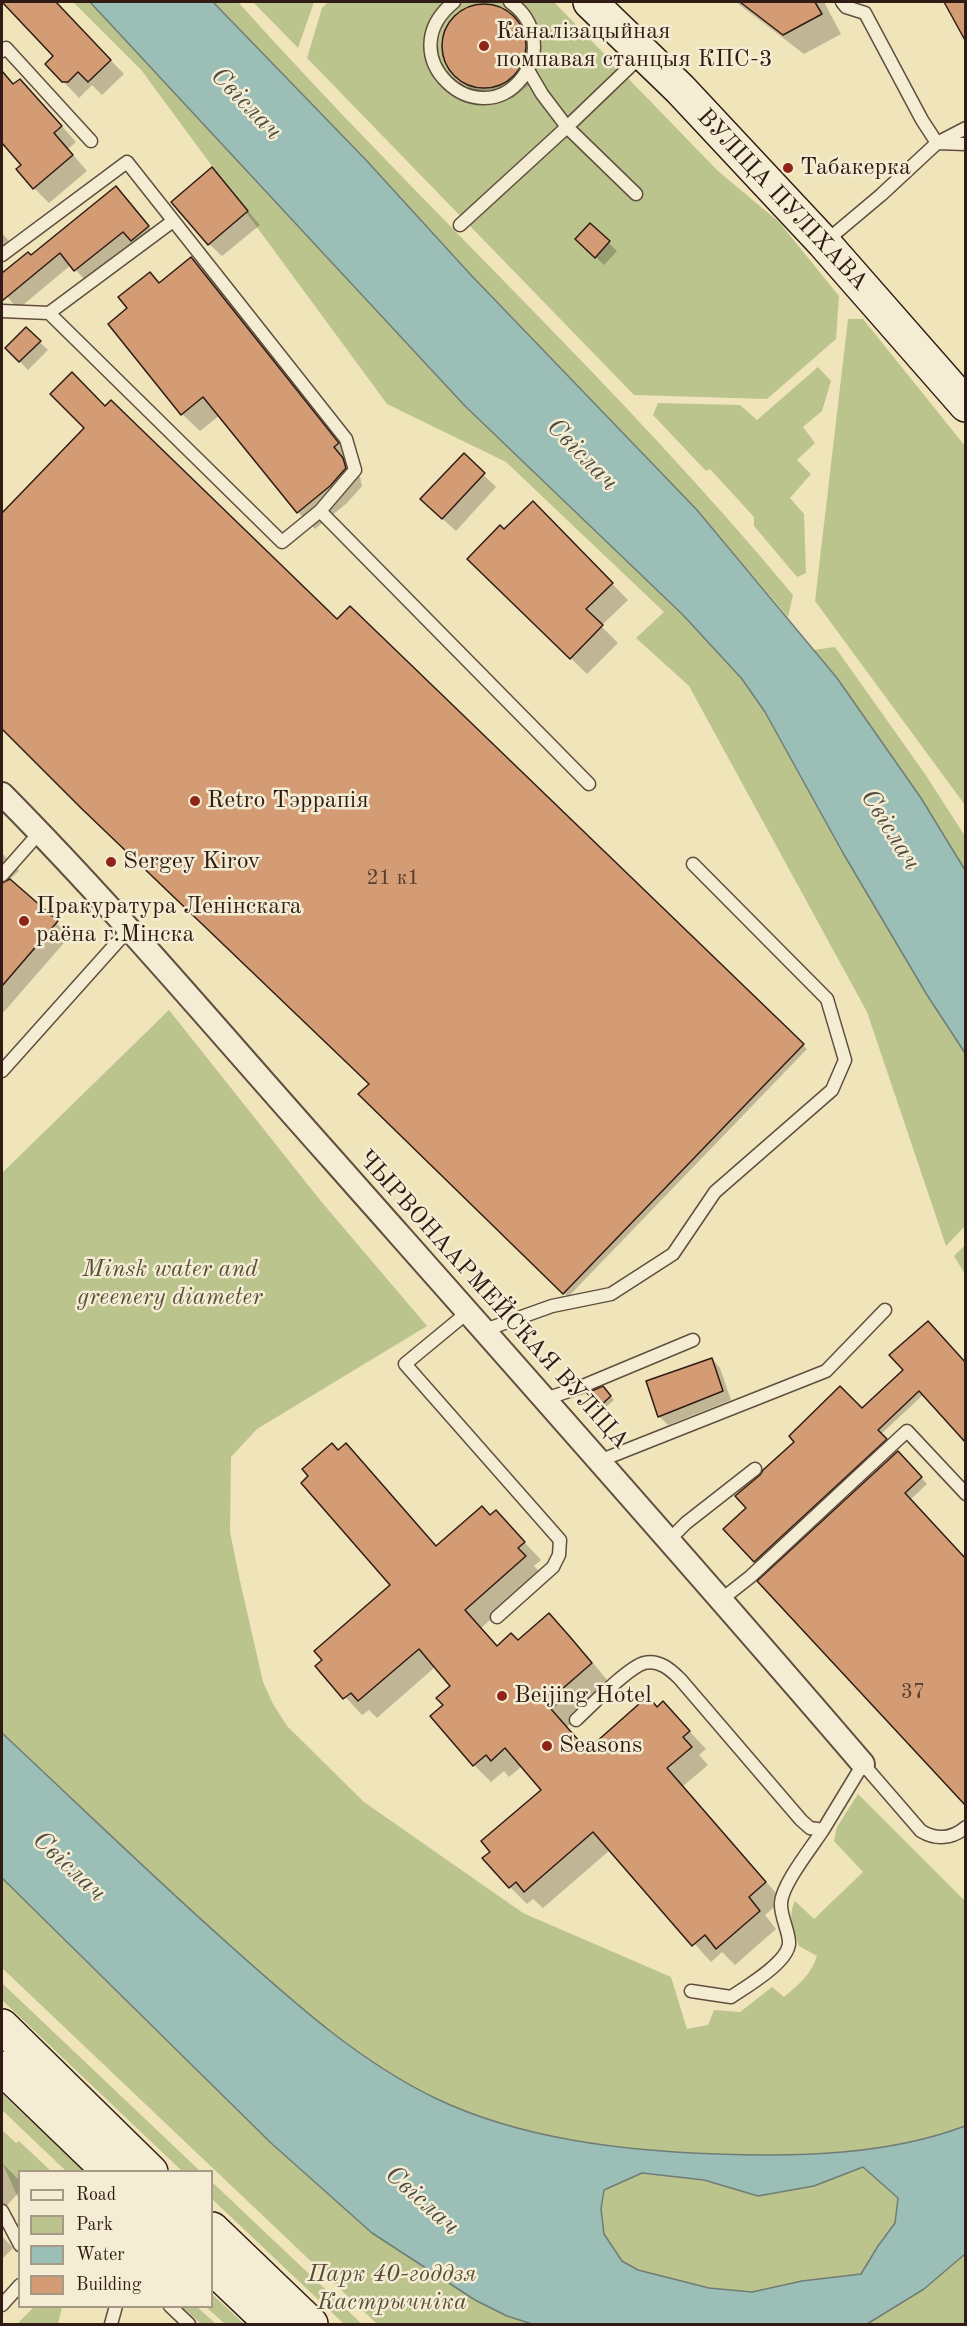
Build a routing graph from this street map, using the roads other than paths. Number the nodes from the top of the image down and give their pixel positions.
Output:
1 (454, 2) edge
2 (510, 2) edge
3 (590, 2) edge
4 (842, 2) edge
5 (3, 47) edge
6 (643, 54) junction
7 (528, 70) junction
8 (567, 127) junction
9 (966, 128) edge
10 (91, 141) dead end
11 (937, 143) junction
12 (966, 144) edge
13 (636, 194) dead end
14 (173, 221) junction
15 (460, 225) dead end
16 (824, 243) junction
17 (2, 255) edge
18 (2, 311) edge
19 (49, 313) junction
20 (966, 405) edge
21 (320, 511) junction
22 (589, 784) dead end
23 (2, 794) edge
24 (40, 832) junction
25 (693, 864) dead end
26 (2, 875) edge
27 (129, 928) junction
28 (2, 1071) edge
29 (885, 1310) dead end
30 (468, 1312) junction
31 (484, 1330) junction
32 (693, 1340) dead end
33 (544, 1399) junction
34 (599, 1461) junction
35 (755, 1469) dead end
36 (966, 1494) edge
37 (669, 1540) junction
38 (722, 1599) junction
39 (497, 1617) dead end
40 (576, 1720) dead end
41 (863, 1764) junction
42 (966, 1827) edge
43 (823, 1830) junction
44 (691, 1991) dead end
45 (2, 2026) edge
46 (2, 2068) edge
47 (108, 2170) edge
48 (148, 2170) edge
49 (2, 2211) edge
50 (213, 2230) edge
51 (18, 2241) edge
52 (213, 2268) edge
53 (18, 2287) edge
54 (2, 2305) edge
55 (116, 2308) edge
56 (171, 2308) edge
57 (111, 2325) edge
58 (189, 2325) edge
59 (272, 2325) edge
60 (311, 2325) edge

1 - 7 lane
2 - 7 lane
3 - 6 main road, ВУЛІЦА ПУЛІХАВА
4 - 11 lane
5 - 10 lane
6 - 8 lane
6 - 16 main road, ВУЛІЦА ПУЛІХАВА
7 - 8 lane
8 - 13 lane
8 - 15 lane
9 - 11 lane
11 - 12 lane
11 - 16 lane
14 - 17 lane
14 - 19 lane
14 - 21 lane
16 - 20 main road, ВУЛІЦА ПУЛІХАВА
18 - 19 lane
19 - 21 lane
21 - 22 lane
23 - 24 street, ЧЫРВОНААРМЕЙСКАЯ ВУЛІЦА
24 - 26 lane
24 - 27 street, ЧЫРВОНААРМЕЙСКАЯ ВУЛІЦА
25 - 31 lane
27 - 28 lane
27 - 30 street, ЧЫРВОНААРМЕЙСКАЯ ВУЛІЦА
29 - 34 lane
30 - 31 street, ЧЫРВОНААРМЕЙСКАЯ ВУЛІЦА
30 - 39 lane
31 - 33 street, ЧЫРВОНААРМЕЙСКАЯ ВУЛІЦА
32 - 33 lane
33 - 34 street, ЧЫРВОНААРМЕЙСКАЯ ВУЛІЦА
34 - 37 street, ЧЫРВОНААРМЕЙСКАЯ ВУЛІЦА
35 - 37 lane
36 - 38 lane
37 - 38 street, ЧЫРВОНААРМЕЙСКАЯ ВУЛІЦА
38 - 41 street, ЧЫРВОНААРМЕЙСКАЯ ВУЛІЦА
40 - 43 lane
41 - 42 lane, ЧЫРВОНААРМЕЙСКАЯ ВУЛІЦА
41 - 43 lane
43 - 44 lane
45 - 48 main road
46 - 47 main road
49 - 51 lane
50 - 60 main road
52 - 59 main road
53 - 54 lane
55 - 57 lane
56 - 58 lane

